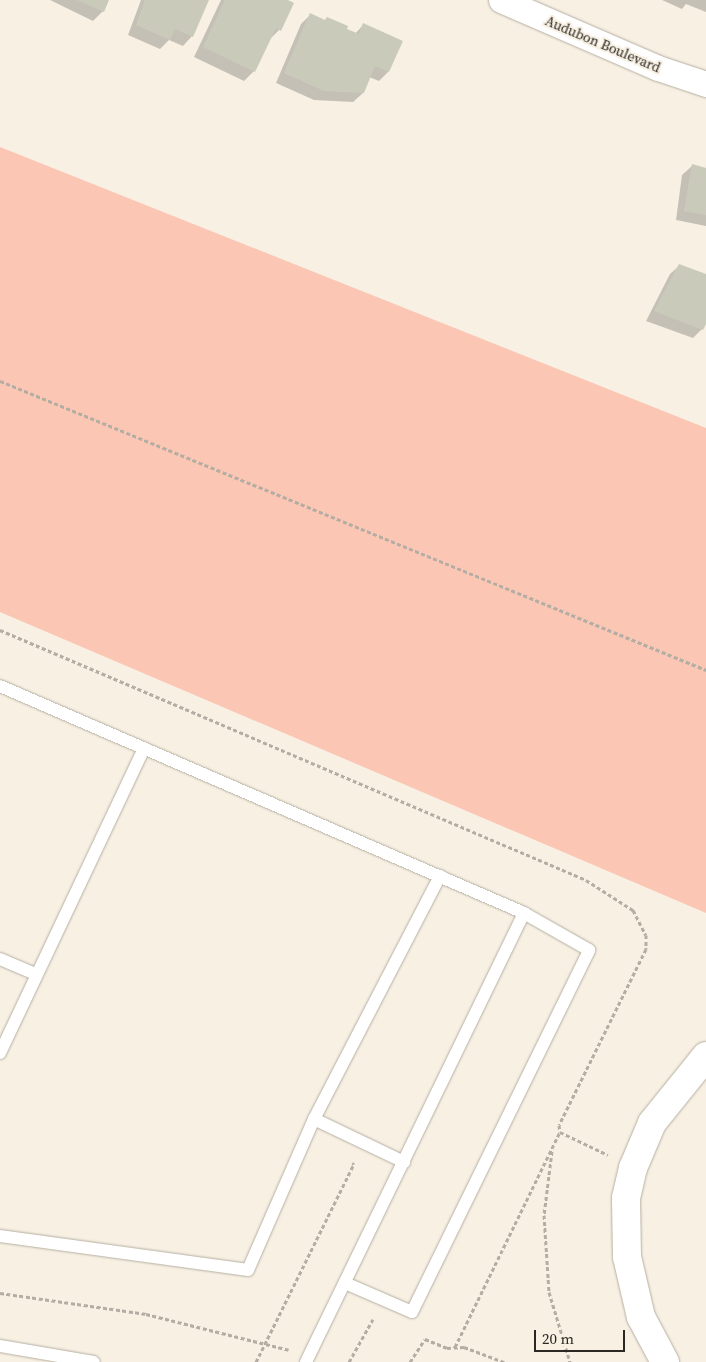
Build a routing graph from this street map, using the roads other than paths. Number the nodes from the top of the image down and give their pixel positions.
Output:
1 (501, 0) edge
2 (706, 84) edge
3 (0, 686) edge
4 (144, 748) junction
5 (440, 876) junction
6 (524, 913) junction
7 (0, 959) edge
8 (36, 974) junction
9 (0, 1053) edge
10 (706, 1056) edge
11 (314, 1119) junction
12 (404, 1162) junction
13 (0, 1236) edge
14 (345, 1283) junction
15 (0, 1346) edge
16 (308, 1359) edge
17 (94, 1362) edge
18 (665, 1362) edge

1 - 2 street, Audubon Boulevard
3 - 4 lane
4 - 5 lane
4 - 8 lane
5 - 6 lane
5 - 11 lane
6 - 12 lane
6 - 14 lane
7 - 8 lane
8 - 9 lane
10 - 18 street
11 - 12 lane
11 - 13 lane
12 - 14 lane
14 - 16 lane
15 - 17 lane

